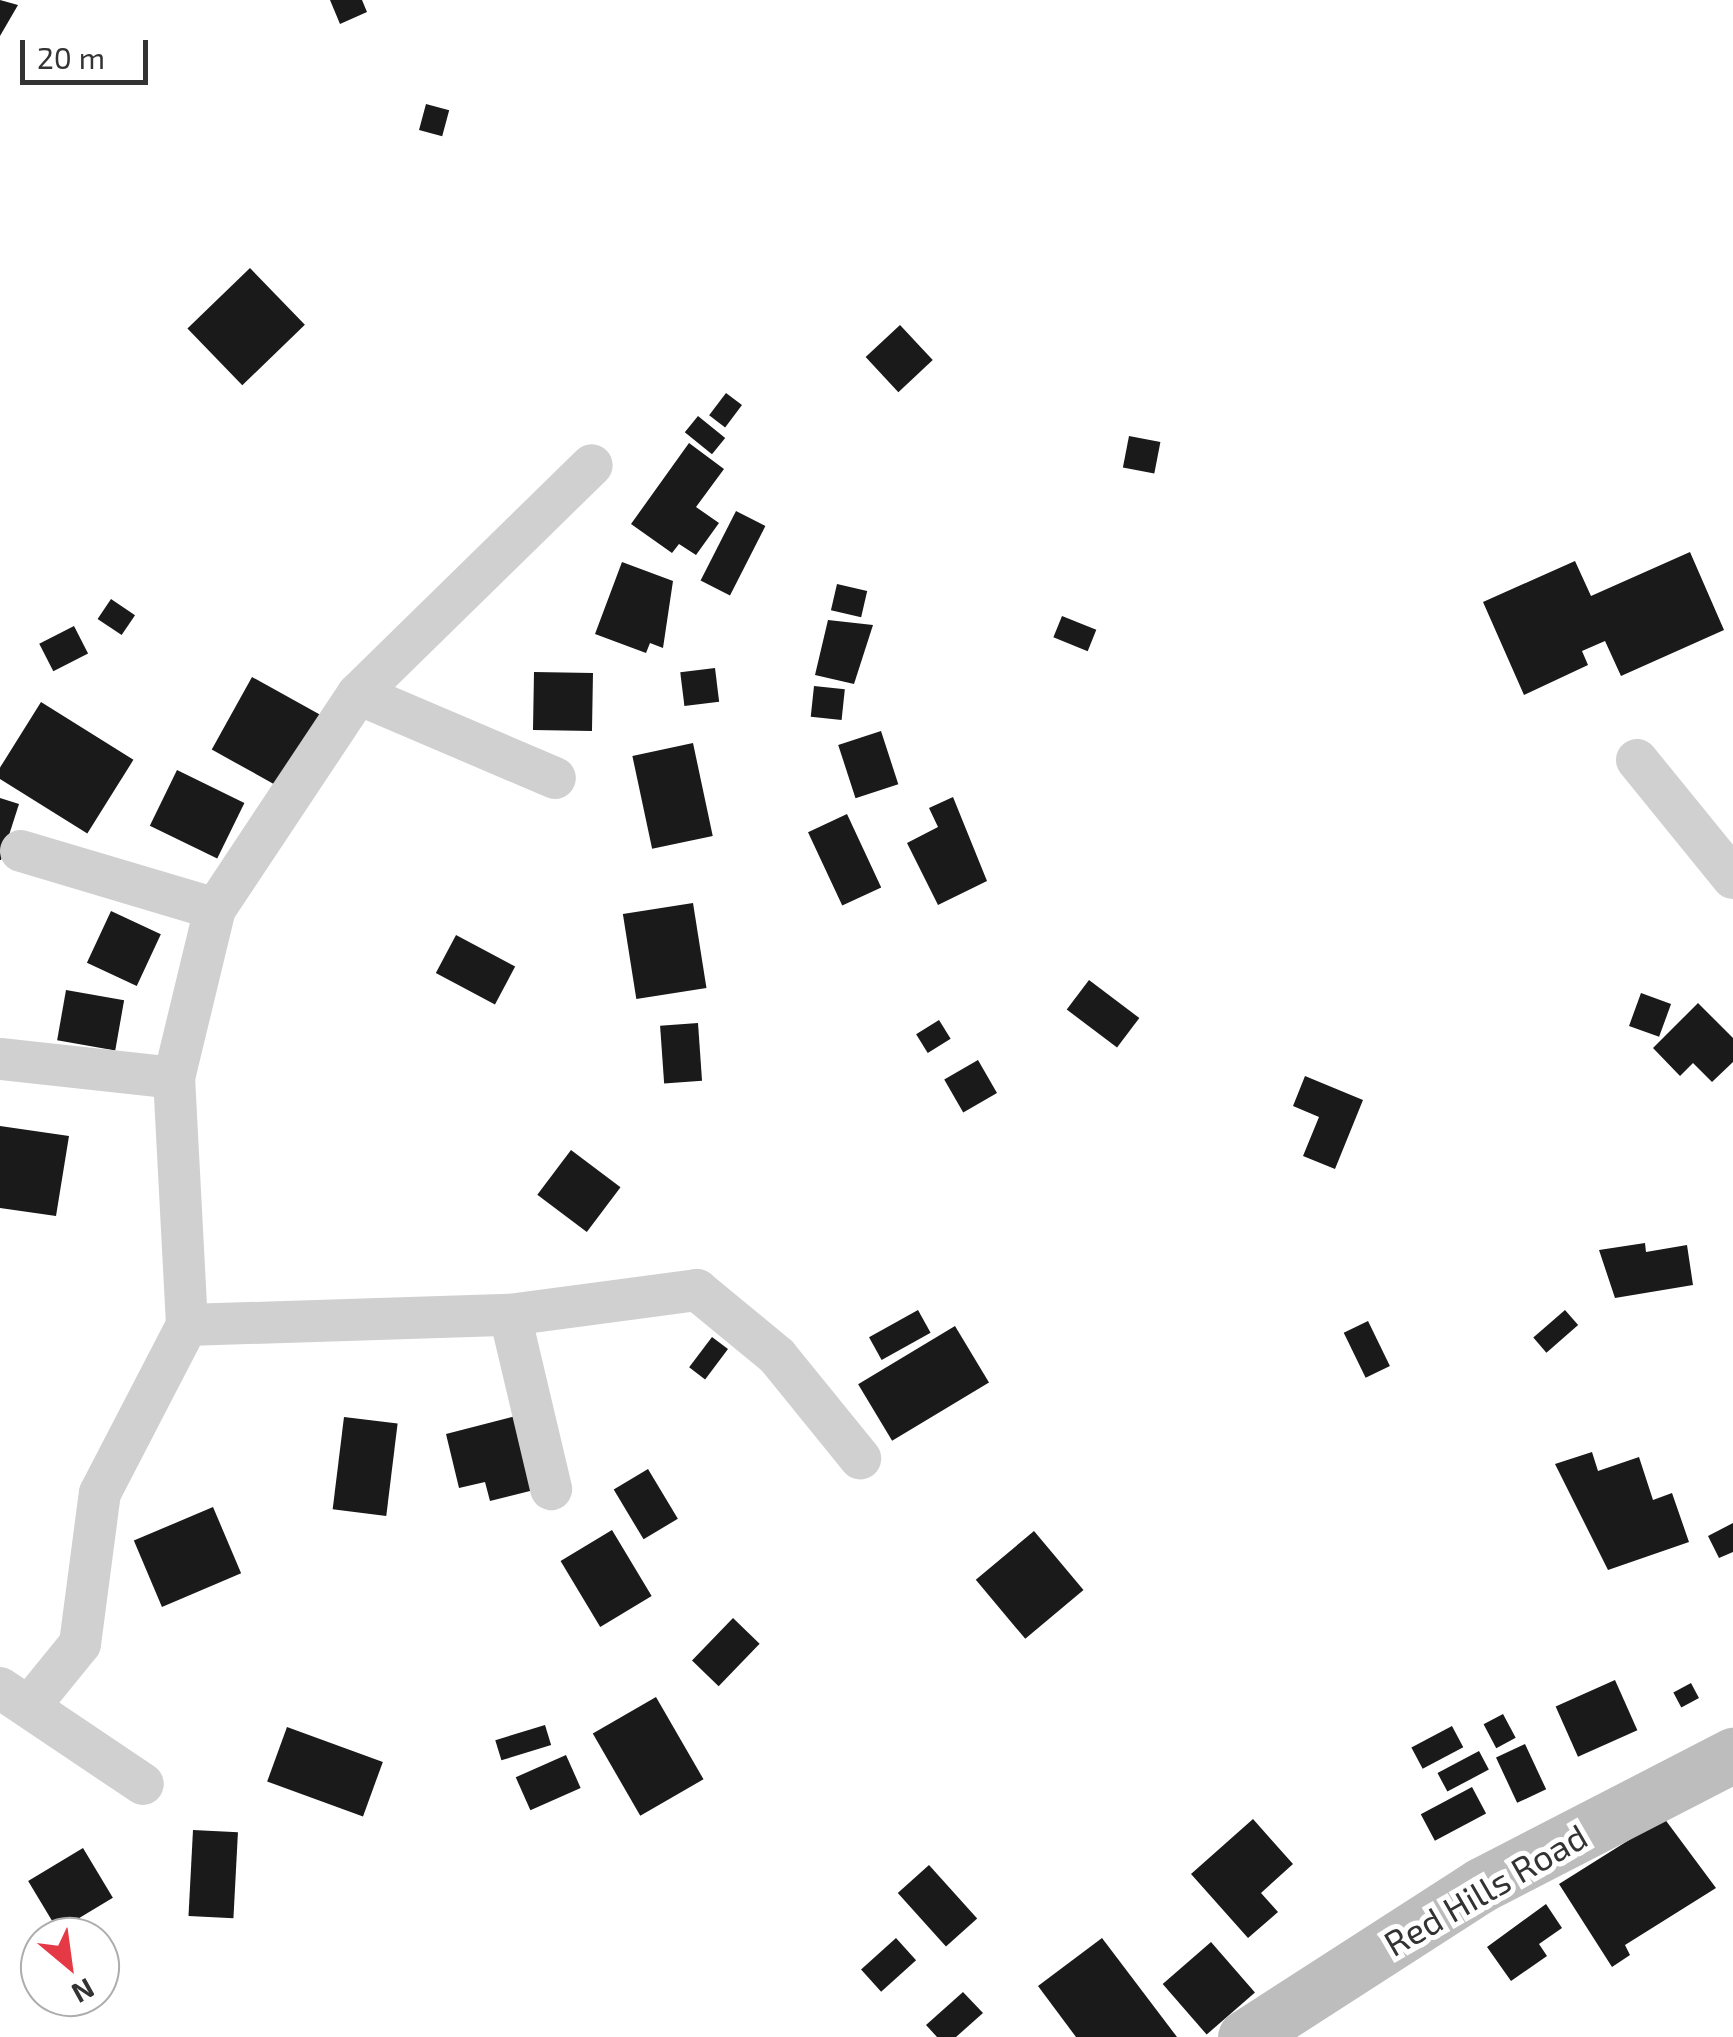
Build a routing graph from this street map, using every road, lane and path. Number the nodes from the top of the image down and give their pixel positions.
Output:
1 (592, 465) dead end
2 (358, 694) junction
3 (1636, 760) dead end
4 (555, 778) dead end
5 (21, 850) dead end
6 (1733, 878) edge
7 (214, 909) junction
8 (0, 1059) edge
9 (174, 1078) junction
10 (510, 1315) junction
11 (188, 1325) junction
12 (860, 1458) dead end
13 (551, 1489) dead end
14 (16, 1696) edge
15 (1733, 1755) edge
16 (143, 1784) dead end
17 (1245, 2037) edge

1 - 2 street
2 - 4 street
2 - 7 street
3 - 6 street
5 - 7 street
7 - 9 street
8 - 9 street
9 - 11 street
10 - 11 street
10 - 12 street
10 - 13 street
11 - 14 street
14 - 16 street
15 - 17 main road, Red Hills Road

